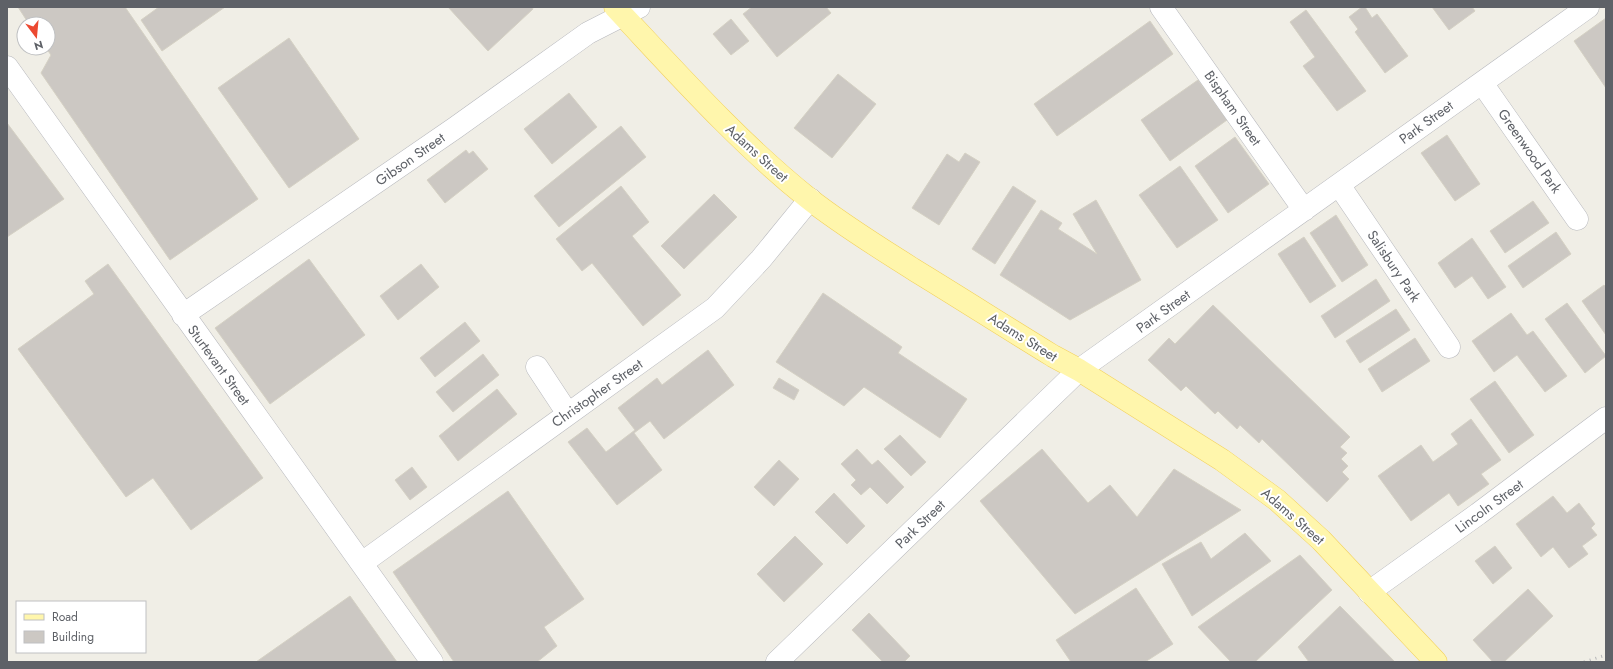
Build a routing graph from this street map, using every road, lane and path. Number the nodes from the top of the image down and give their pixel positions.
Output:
1 (1161, 7) edge
2 (1588, 7) edge
3 (625, 10) edge
4 (7, 67) edge
5 (1482, 83) junction
6 (1339, 185) junction
7 (810, 199) junction
8 (1304, 210) junction
9 (1577, 219) dead end
10 (184, 315) junction
11 (1449, 347) dead end
12 (537, 367) dead end
13 (1079, 370) junction
14 (568, 414) junction
15 (1606, 418) edge
16 (362, 562) junction
17 (1369, 592) junction
18 (432, 662) edge
19 (777, 662) edge
20 (1436, 662) edge

1 - 8 street, Bispham Street
2 - 5 street, Park Street
3 - 7 main road, Adams Street
3 - 10 street, Gibson Street
4 - 10 street, Sturtevant Street
5 - 6 street, Park Street
5 - 9 street, Greenwood Park
6 - 8 street, Park Street
6 - 11 street, Salisbury Park
7 - 13 main road, Adams Street
7 - 14 street, Christopher Street
8 - 13 street, Park Street
10 - 16 street, Sturtevant Street
12 - 14 street
13 - 17 main road, Adams Street
13 - 19 street, Park Street
14 - 16 street, Christopher Street
15 - 17 street, Lincoln Street
16 - 18 street, Sturtevant Street
17 - 20 main road, Adams Street

